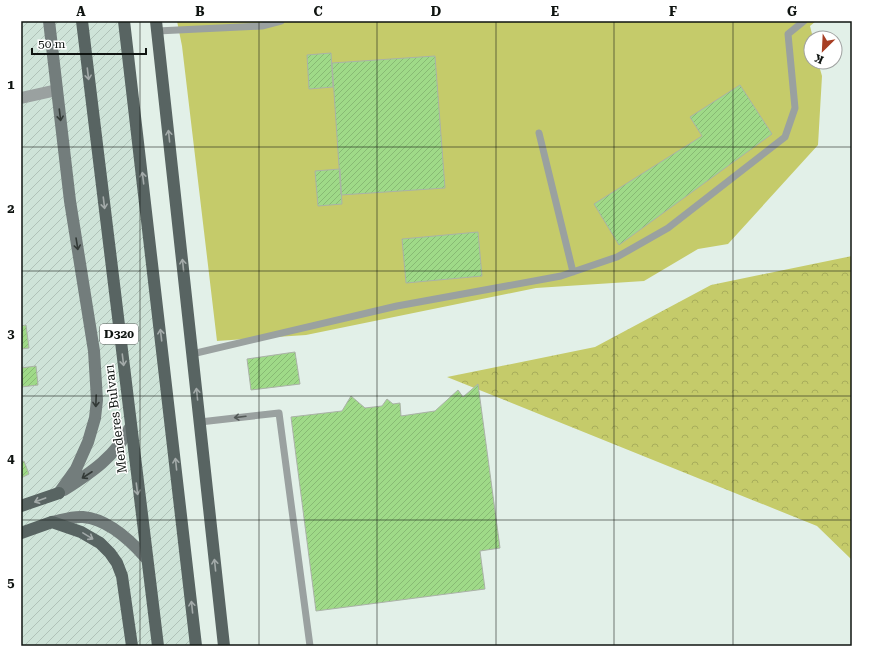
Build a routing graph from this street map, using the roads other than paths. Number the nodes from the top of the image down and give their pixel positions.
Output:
1 (49, 21) edge
2 (82, 21) edge
3 (124, 21) edge
4 (281, 21) edge
5 (804, 21) edge
6 (157, 26) edge
7 (57, 90) junction
8 (21, 98) edge
9 (539, 133) dead end
10 (573, 272) junction
11 (192, 354) junction
12 (200, 422) junction
13 (131, 426) junction
14 (59, 493) junction
15 (21, 506) edge
16 (52, 522) junction
17 (21, 533) edge
18 (146, 558) junction
19 (132, 646) edge
20 (158, 646) edge
21 (196, 646) edge
22 (224, 646) edge
23 (310, 646) edge

1 - 7 main road
2 -> 13 main road, Menderes Bulvarı / D320
21 -> 3 main road
4 - 6 lane
5 - 10 lane
11 -> 6 main road
7 - 8 street
7 -> 14 main road
9 - 10 lane
10 - 11 lane
12 -> 11 main road
22 -> 12 main road
23 -> 12 lane
13 -> 14 main road
13 -> 18 main road, Menderes Bulvarı / D320
14 -> 15 main road
16 - 17 main road
16 - 18 main road
16 -> 19 main road
18 - 20 main road, Menderes Bulvarı / D320

